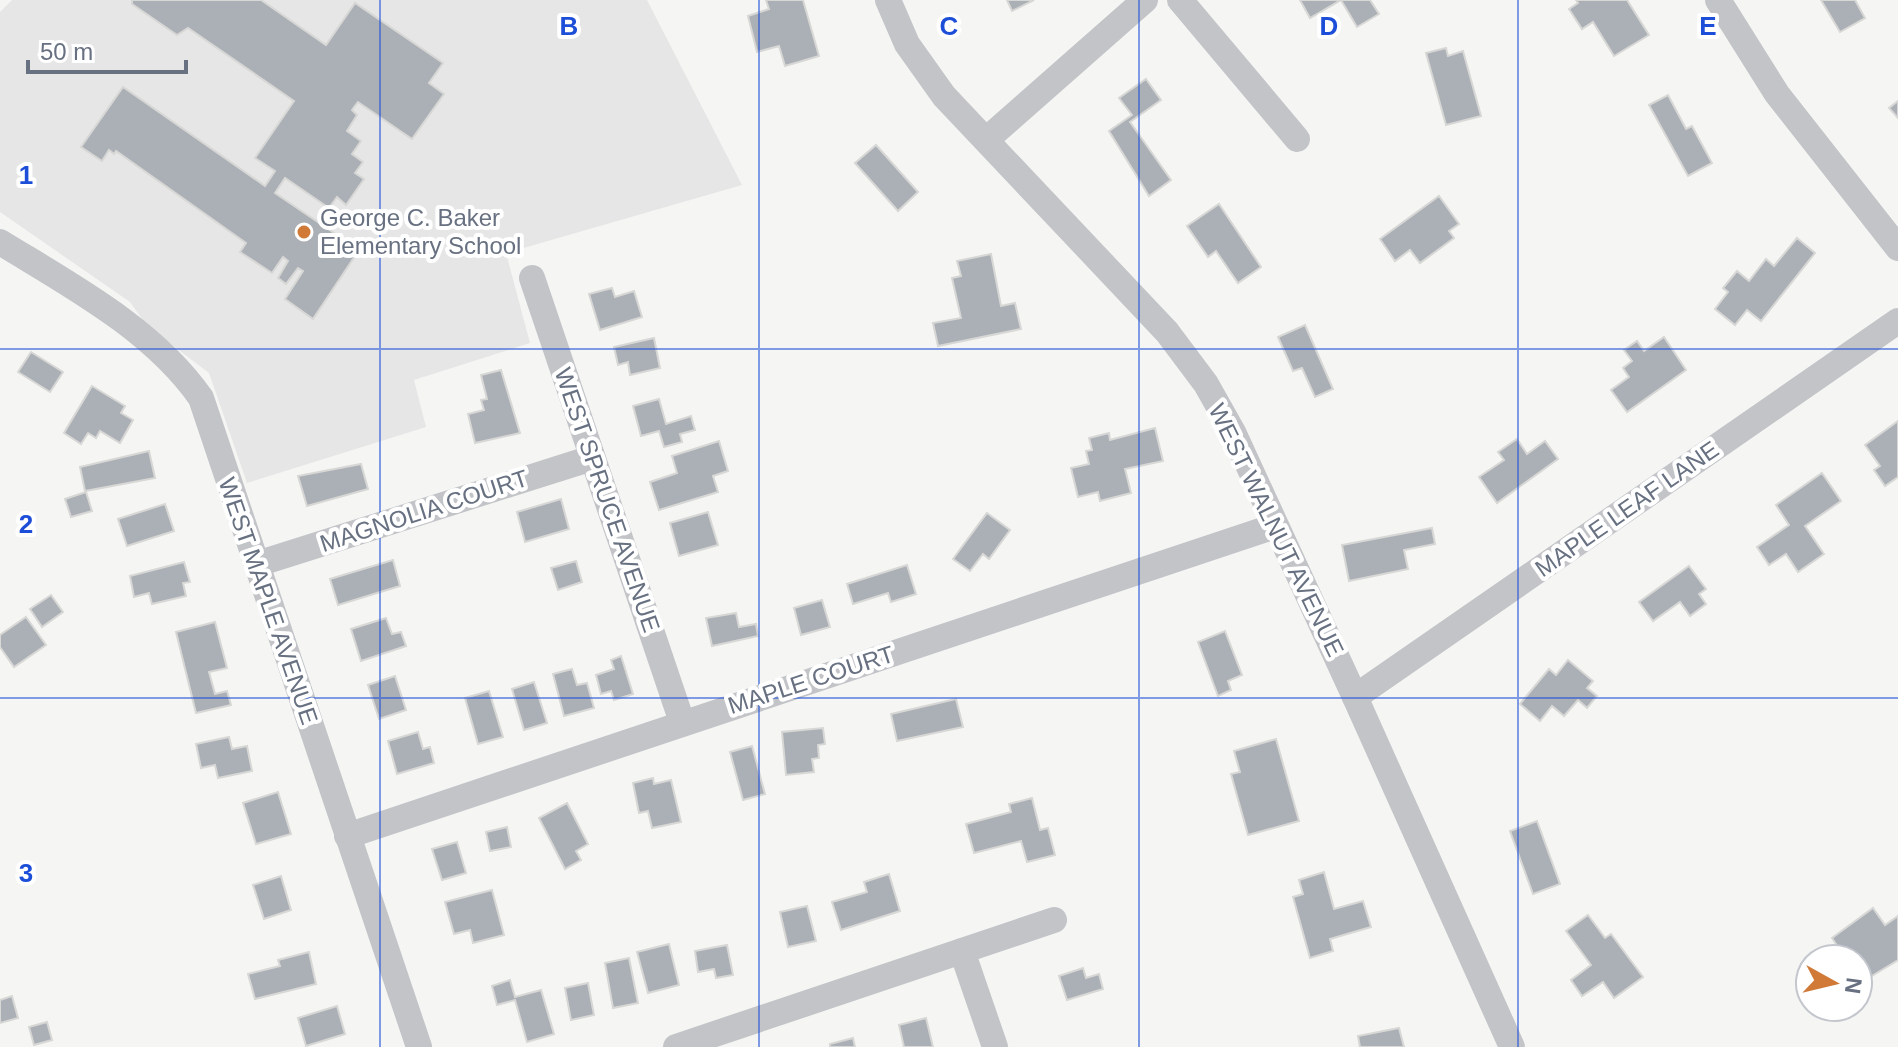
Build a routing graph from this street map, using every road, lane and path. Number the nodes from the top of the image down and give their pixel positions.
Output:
1 (888, 0) edge
2 (1145, 0) edge
3 (1180, 0) edge
4 (1718, 0) edge
5 (1297, 139) dead end
6 (986, 140) junction
7 (0, 242) edge
8 (1898, 248) edge
9 (532, 278) dead end
10 (1898, 321) edge
11 (592, 458) junction
12 (1275, 526) junction
13 (257, 564) junction
14 (1355, 697) junction
15 (682, 722) junction
16 (347, 836) junction
17 (1054, 920) dead end
18 (962, 951) junction
19 (419, 1047) edge
20 (676, 1047) edge
21 (995, 1047) edge
22 (1512, 1047) edge

1 - 6 street, WEST WALNUT AVENUE
2 - 6 street
3 - 5 street
4 - 8 street
6 - 12 street, WEST WALNUT AVENUE
7 - 13 street, WEST MAPLE AVENUE
9 - 11 street, WEST SPRUCE AVENUE
10 - 14 street, MAPLE LEAF LANE
11 - 13 street, MAGNOLIA COURT
11 - 15 street, WEST SPRUCE AVENUE
12 - 14 street, WEST WALNUT AVENUE
12 - 15 street, MAPLE COURT
13 - 16 street, WEST MAPLE AVENUE
14 - 22 street, WEST WALNUT AVENUE
15 - 16 street, MAPLE COURT
16 - 19 street, WEST MAPLE AVENUE
17 - 18 street
18 - 20 street
18 - 21 street

